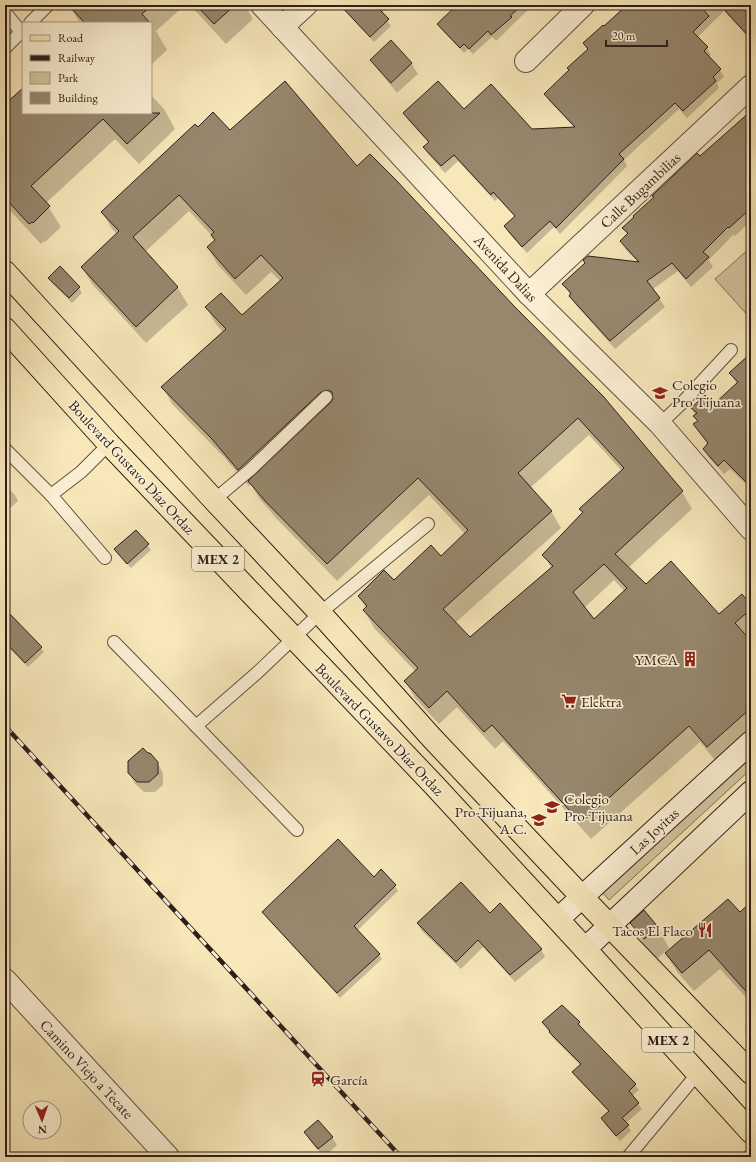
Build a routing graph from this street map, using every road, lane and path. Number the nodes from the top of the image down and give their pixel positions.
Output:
1 (48, 5) edge
2 (262, 5) edge
3 (306, 5) edge
4 (583, 5) edge
5 (5, 12) edge
6 (31, 22) edge
7 (22, 26) edge
8 (282, 27) junction
9 (22, 31) edge
10 (5, 48) edge
11 (526, 61) dead end
12 (751, 86) edge
13 (5, 272) edge
14 (529, 294) junction
15 (5, 329) edge
16 (731, 350) dead end
17 (326, 398) dead end
18 (660, 424) junction
19 (109, 444) junction
20 (5, 449) edge
21 (51, 495) junction
22 (214, 500) junction
23 (428, 524) dead end
24 (751, 529) edge
25 (105, 558) dead end
26 (320, 613) junction
27 (292, 638) junction
28 (114, 642) dead end
29 (196, 726) junction
30 (751, 742) edge
31 (751, 792) edge
32 (297, 830) dead end
33 (582, 897) junction
34 (558, 920) junction
35 (610, 926) junction
36 (585, 949) junction
37 (5, 980) edge
38 (698, 1073) junction
39 (751, 1073) edge
40 (751, 1132) edge
41 (168, 1157) edge
42 (628, 1157) edge

1 - 6 lane
2 - 8 street, Avenida Dalias
3 - 8 street
4 - 11 street
5 - 7 lane
8 - 14 street, Avenida Dalias
9 - 10 lane
12 - 14 street, Calle Bugambilias
13 - 22 main road, Boulevard Gustavo Díaz Ordaz / MEX 2
14 - 18 street, Avenida Dalias
15 - 19 main road, Boulevard Gustavo Díaz Ordaz / MEX 2
16 - 18 lane
17 - 22 lane
18 - 24 street, Avenida Dalias
19 - 21 lane
19 - 27 main road, Boulevard Gustavo Díaz Ordaz / MEX 2
20 - 21 lane
21 - 25 lane
22 - 26 main road, Boulevard Gustavo Díaz Ordaz / MEX 2
23 - 26 lane
26 - 27 lane
26 - 33 main road, Boulevard Gustavo Díaz Ordaz / MEX 2
27 - 29 lane
27 - 34 main road, Boulevard Gustavo Díaz Ordaz / MEX 2
28 - 29 lane
29 - 32 lane
30 - 33 street, Las Joyitas
31 - 35 street
33 - 34 street, Las Joyitas
33 - 35 main road, Boulevard Gustavo Díaz Ordaz / MEX 2
34 - 36 main road, Boulevard Gustavo Díaz Ordaz / MEX 2
35 - 36 street
35 - 39 main road, Boulevard Gustavo Díaz Ordaz / MEX 2
36 - 38 main road, Boulevard Gustavo Díaz Ordaz / MEX 2
37 - 41 street, Camino Viejo a Tecate
38 - 40 main road, Boulevard Gustavo Díaz Ordaz / MEX 2
38 - 42 lane

